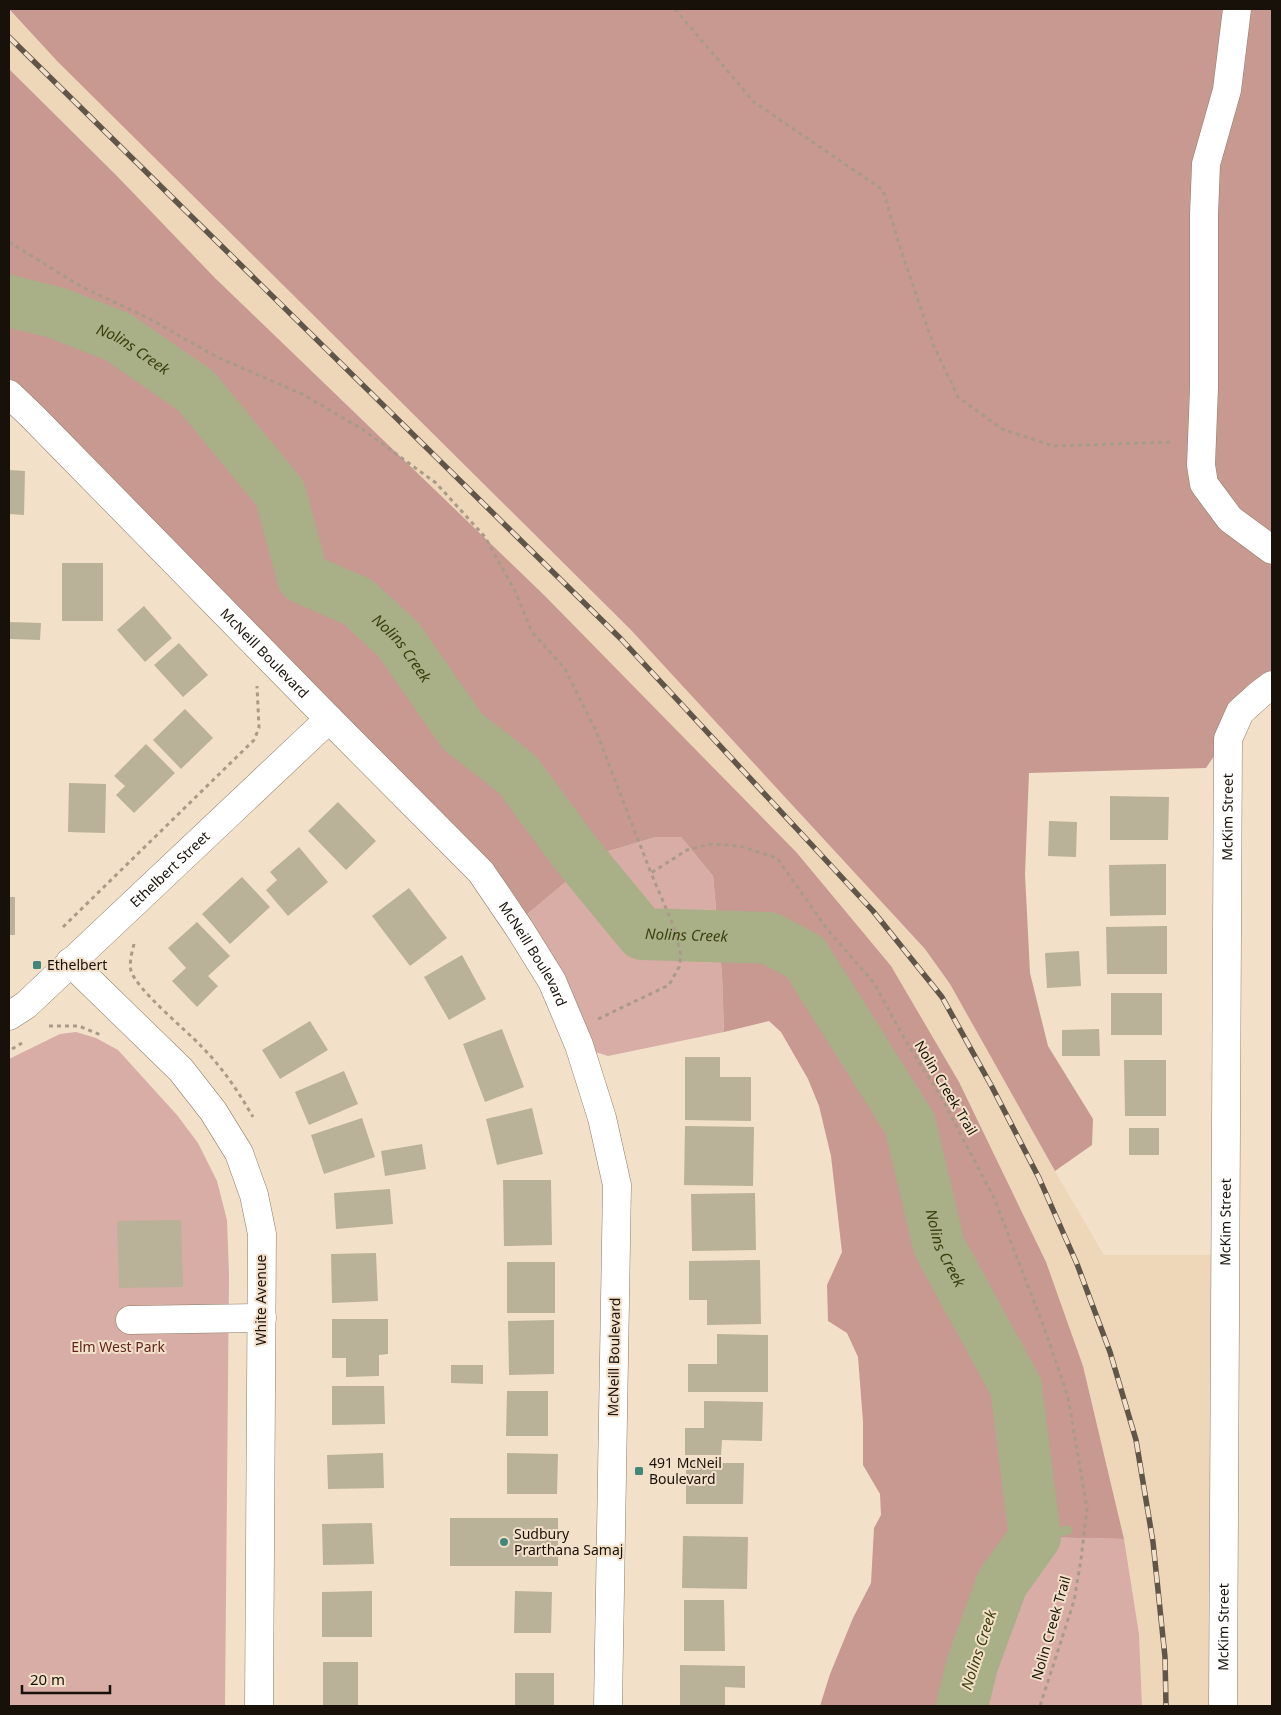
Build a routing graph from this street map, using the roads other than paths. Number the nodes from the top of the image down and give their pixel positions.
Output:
1 (1236, 9) edge
2 (9, 394) edge
3 (1272, 550) edge
4 (1272, 685) edge
5 (329, 719) junction
6 (70, 962) junction
7 (9, 1016) edge
8 (262, 1318) junction
9 (130, 1320) dead end
10 (259, 1706) edge
11 (608, 1706) edge
12 (1223, 1706) edge

1 - 3 street
2 - 5 street, McNeill Boulevard
4 - 12 street, McKim Street
5 - 6 street, Ethelbert Street
5 - 11 street, McNeill Boulevard
6 - 7 street, Ethelbert Street
6 - 8 street, White Avenue
8 - 9 street
8 - 10 street, White Avenue

